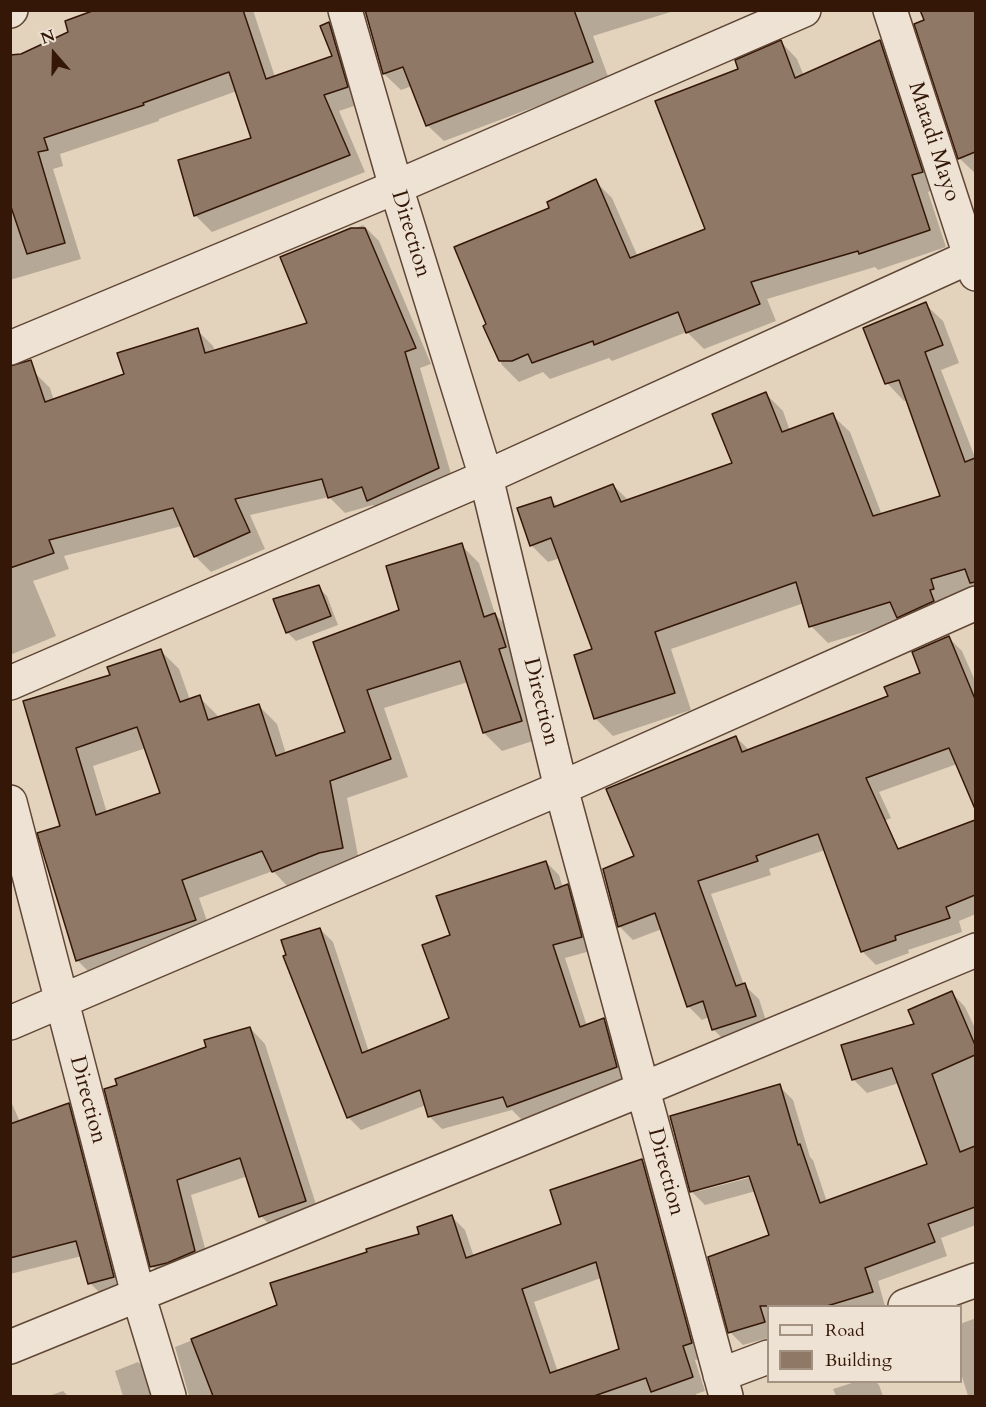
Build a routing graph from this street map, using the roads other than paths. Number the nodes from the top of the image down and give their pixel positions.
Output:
1 (345, 10) edge
2 (804, 10) edge
3 (890, 10) edge
4 (396, 187) junction
5 (974, 262) edge
6 (10, 348) edge
7 (486, 477) junction
8 (975, 603) edge
9 (10, 683) edge
10 (561, 788) junction
11 (10, 802) edge
12 (975, 950) edge
13 (61, 1002) junction
14 (10, 1023) edge
15 (643, 1089) junction
16 (975, 1280) edge
17 (138, 1294) junction
18 (908, 1305) edge
19 (10, 1347) edge
20 (767, 1358) edge
21 (723, 1386) edge
22 (168, 1396) edge

1 - 4 street, Direction
2 - 4 street
3 - 5 street, Matadi Mayo
4 - 6 street
4 - 7 street, Direction
5 - 7 street
7 - 9 street
7 - 10 street, Direction
8 - 10 street
10 - 13 street
10 - 15 street, Direction
11 - 13 street, Direction
12 - 15 street
13 - 14 street
13 - 17 street, Direction
15 - 17 street
15 - 21 street, Direction
16 - 18 street
17 - 19 street
17 - 22 street, Direction
20 - 21 street

